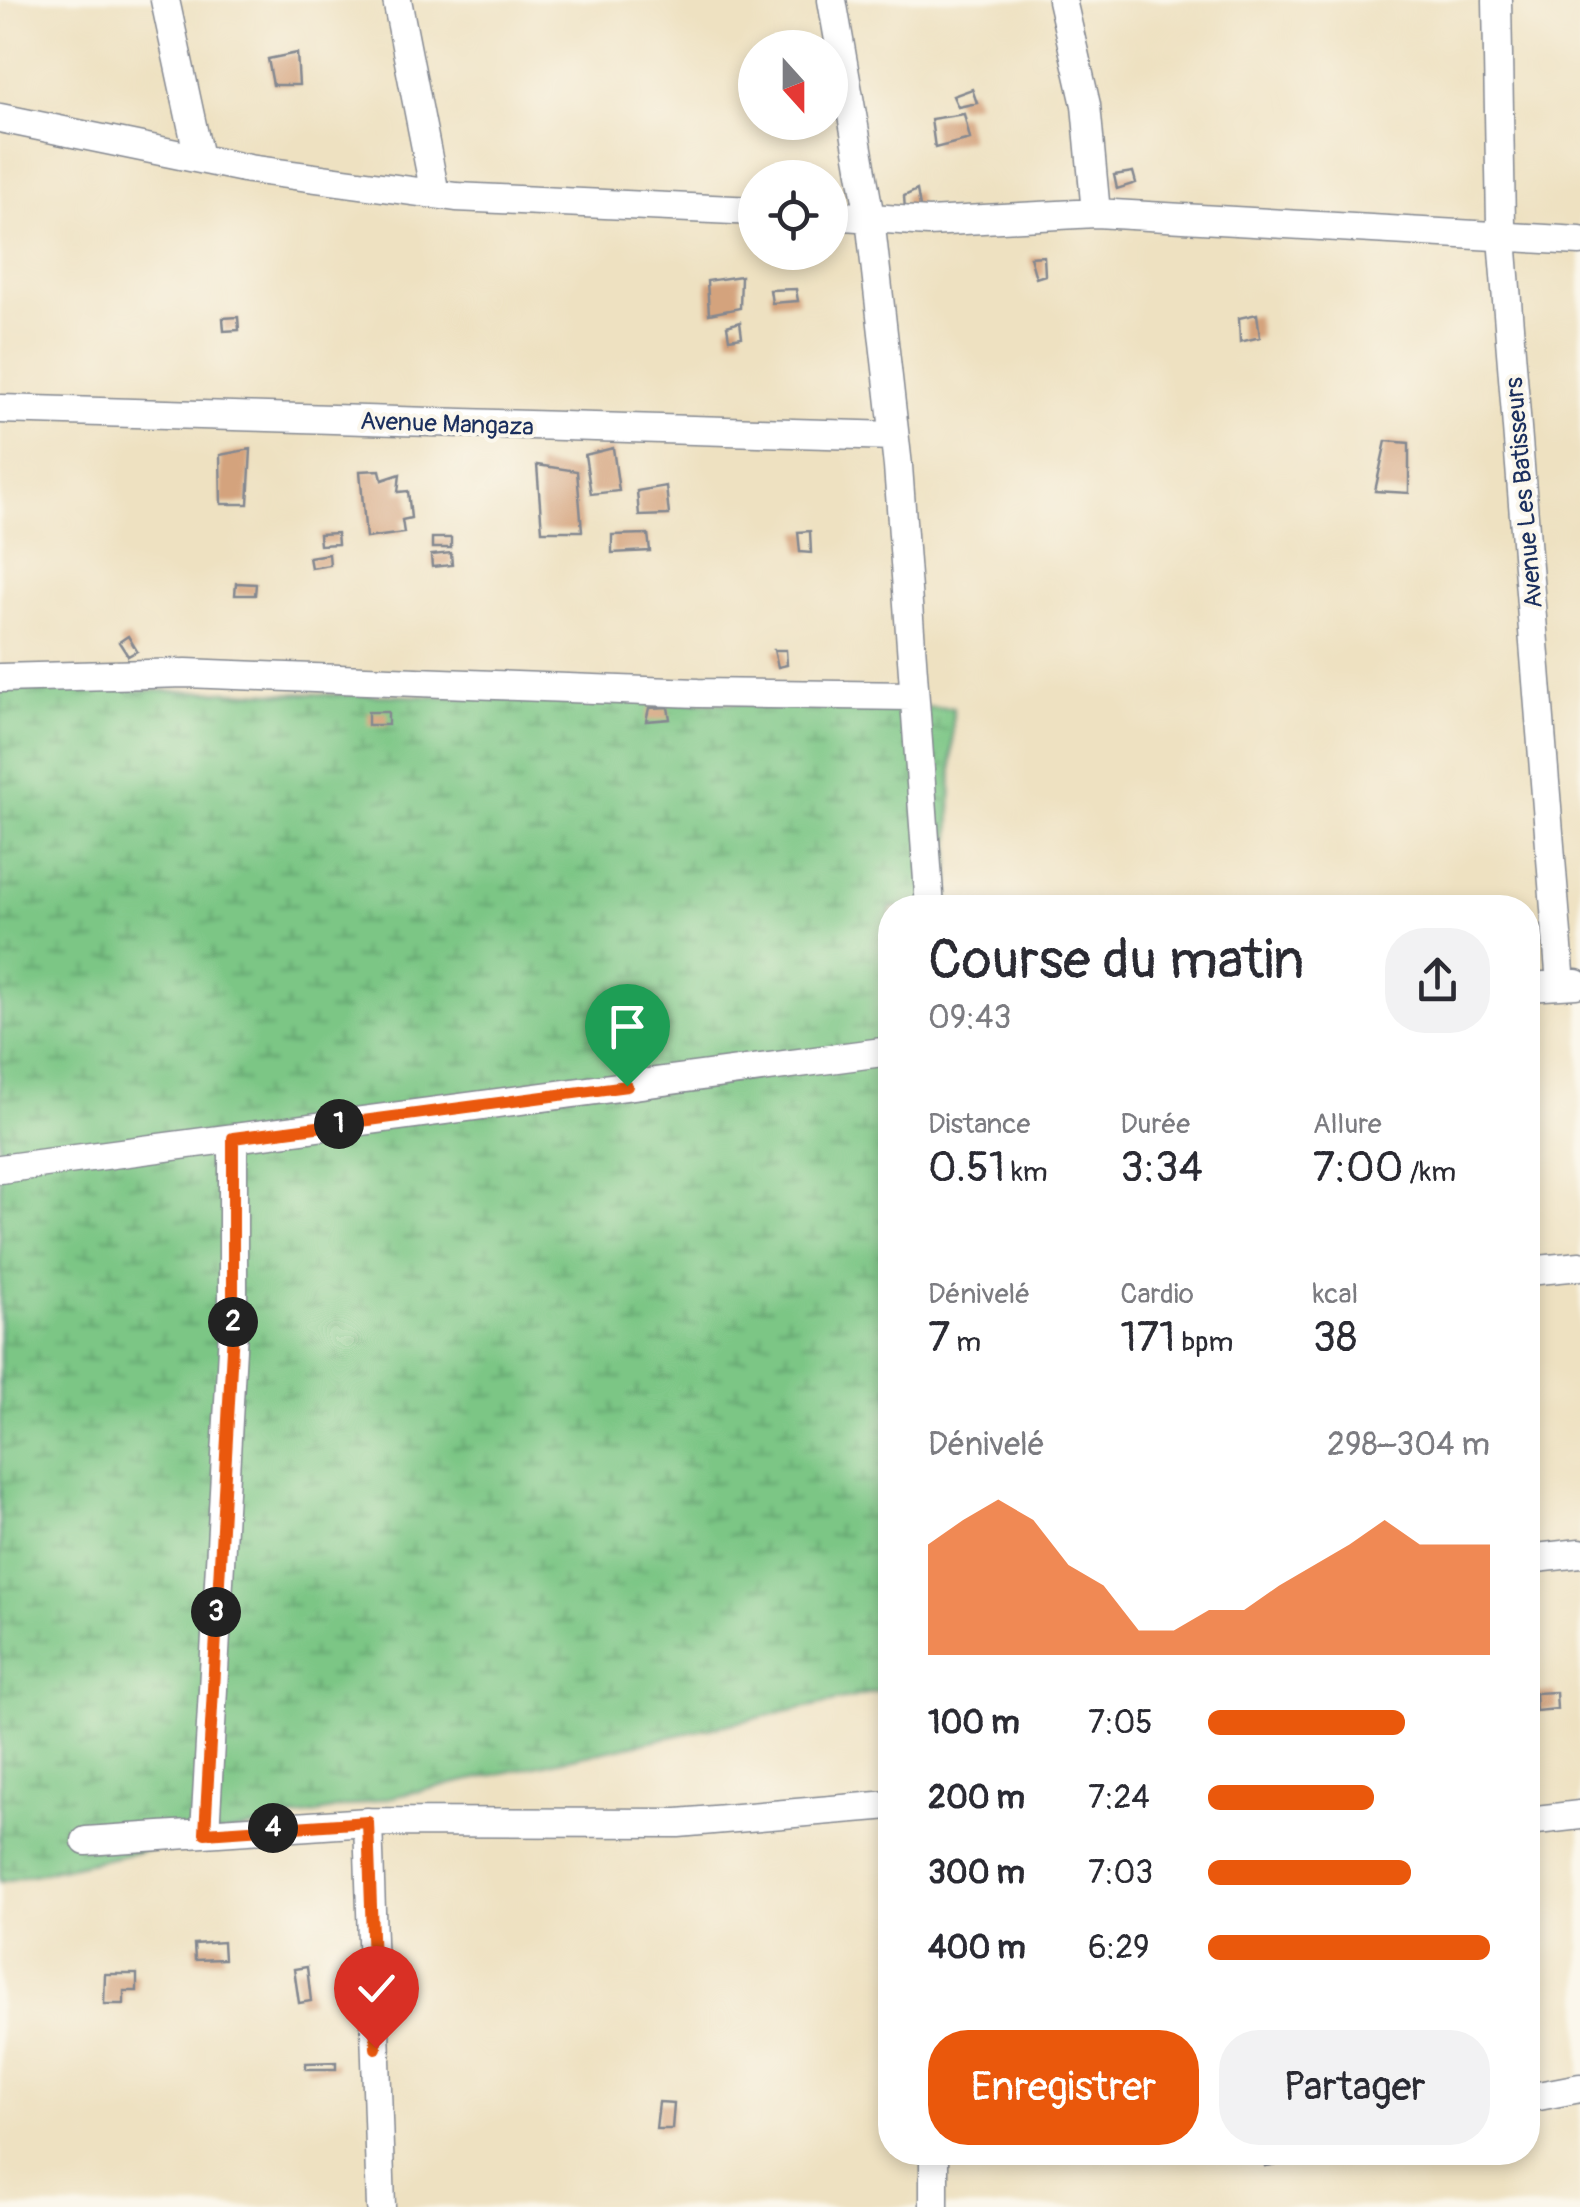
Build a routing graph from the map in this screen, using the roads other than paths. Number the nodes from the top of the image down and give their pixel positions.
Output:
1 (164, 0) edge
2 (397, 0) edge
3 (832, 0) edge
4 (1062, 0) edge
5 (1497, 0) edge
6 (0, 118) edge
7 (200, 158) junction
8 (435, 194) junction
9 (738, 210) edge
10 (1096, 213) junction
11 (848, 217) edge
12 (870, 218) junction
13 (1502, 236) junction
14 (1580, 241) edge
15 (0, 409) edge
16 (894, 436) junction
17 (0, 678) edge
18 (912, 696) junction
19 (929, 895) edge
20 (1571, 984) edge
21 (1540, 986) edge
22 (878, 1054) edge
23 (233, 1138) junction
24 (0, 1170) edge
25 (1580, 1266) edge
26 (1540, 1270) edge
27 (1580, 1553) edge
28 (1540, 1557) edge
29 (878, 1806) edge
30 (1580, 1814) edge
31 (1540, 1820) edge
32 (368, 1822) junction
33 (205, 1833) junction
34 (86, 1842) dead end
35 (1580, 2088) edge
36 (1540, 2096) edge
37 (934, 2165) edge
38 (381, 2207) edge
39 (934, 2207) edge

1 - 7 street
2 - 8 street
3 - 12 street
4 - 10 street
5 - 13 street, Avenue Les Batisseurs
6 - 7 street
7 - 8 street
8 - 9 street
10 - 12 street
10 - 13 street
11 - 12 street
12 - 16 street
13 - 14 street
13 - 20 street, Avenue Les Batisseurs
15 - 16 street, Avenue Mangaza
16 - 18 street
17 - 18 street
18 - 19 street
20 - 21 street
22 - 23 street
23 - 24 street
23 - 33 street
25 - 26 street
27 - 28 street
29 - 32 street
30 - 31 street
32 - 33 street
32 - 38 street
33 - 34 street
35 - 36 street
37 - 39 street

